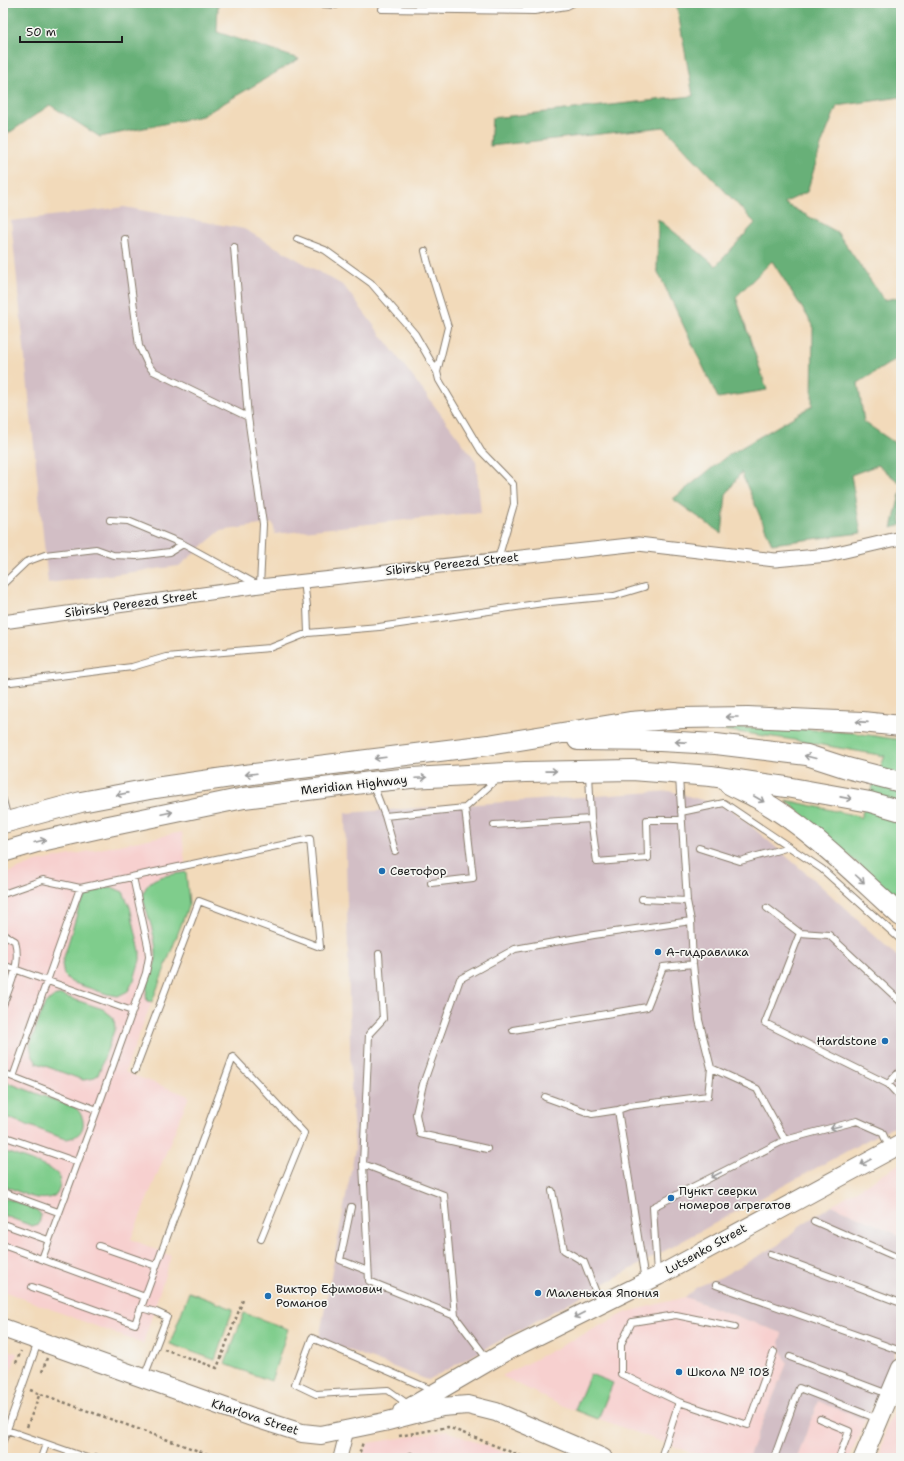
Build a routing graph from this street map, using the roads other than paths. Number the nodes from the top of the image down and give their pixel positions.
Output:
1 (310, 3) edge
2 (569, 4) edge
3 (336, 5) dead end
4 (382, 9) dead end
5 (125, 239) dead end
6 (297, 239) dead end
7 (234, 247) dead end
8 (426, 251) dead end
9 (437, 372) junction
10 (248, 417) junction
11 (110, 520) dead end
12 (901, 538) edge
13 (183, 544) junction
14 (498, 559) junction
15 (304, 581) junction
16 (3, 584) edge
17 (260, 586) junction
18 (644, 587) dead end
19 (3, 622) edge
20 (308, 633) junction
21 (3, 683) edge
22 (901, 726) edge
23 (488, 745) junction
24 (589, 771) junction
25 (504, 773) junction
26 (678, 773) junction
27 (711, 776) junction
28 (371, 782) junction
29 (901, 782) edge
30 (3, 800) edge
31 (466, 808) junction
32 (901, 811) edge
33 (681, 812) junction
34 (385, 816) junction
35 (591, 819) junction
36 (681, 820) junction
37 (6, 823) edge
38 (494, 825) dead end
39 (789, 847) junction
40 (699, 848) dead end
41 (395, 851) dead end
42 (3, 852) edge
43 (828, 863) junction
44 (133, 877) junction
45 (431, 883) dead end
46 (80, 888) junction
47 (3, 894) edge
48 (642, 899) dead end
49 (687, 900) junction
50 (767, 908) dead end
51 (901, 916) edge
52 (691, 921) junction
53 (800, 933) junction
54 (3, 934) edge
55 (901, 940) edge
56 (379, 954) dead end
57 (693, 964) junction
58 (3, 965) edge
59 (16, 970) junction
60 (47, 981) junction
61 (901, 1002) edge
62 (3, 1005) edge
63 (132, 1011) junction
64 (513, 1030) dead end
65 (711, 1068) junction
66 (135, 1070) dead end
67 (901, 1070) edge
68 (3, 1073) edge
69 (12, 1077) junction
70 (888, 1084) junction
71 (545, 1097) dead end
72 (901, 1098) edge
73 (97, 1110) junction
74 (618, 1110) junction
75 (3, 1136) edge
76 (785, 1140) junction
77 (897, 1148) edge
78 (486, 1149) dead end
79 (77, 1162) junction
80 (363, 1164) junction
81 (3, 1192) edge
82 (552, 1192) dead end
83 (350, 1207) dead end
84 (58, 1212) junction
85 (814, 1221) dead end
86 (3, 1224) edge
87 (261, 1239) dead end
88 (48, 1240) junction
89 (3, 1245) edge
90 (99, 1246) dead end
91 (770, 1254) dead end
92 (42, 1259) junction
93 (901, 1259) edge
94 (156, 1266) junction
95 (368, 1271) junction
96 (652, 1279) junction
97 (716, 1285) dead end
98 (32, 1287) dead end
99 (145, 1297) junction
100 (901, 1303) edge
101 (600, 1305) junction
102 (141, 1308) junction
103 (455, 1316) junction
104 (735, 1327) dead end
105 (3, 1328) edge
106 (39, 1341) junction
107 (901, 1351) edge
108 (774, 1352) dead end
109 (790, 1357) dead end
110 (489, 1361) junction
111 (901, 1368) edge
112 (470, 1372) junction
113 (144, 1378) junction
114 (436, 1392) junction
115 (889, 1394) junction
116 (679, 1402) junction
117 (468, 1405) junction
118 (411, 1407) junction
119 (820, 1419) dead end
120 (878, 1419) junction
121 (7, 1430) junction
122 (347, 1430) junction
123 (389, 1430) junction
124 (3, 1441) edge
125 (46, 1444) junction
126 (89, 1455) edge
127 (41, 1458) edge
128 (340, 1458) edge
129 (602, 1458) edge
130 (661, 1458) edge
131 (774, 1458) edge
132 (839, 1458) edge
133 (863, 1458) edge

1 - 3 lane
2 - 4 lane
5 - 10 lane
6 - 9 lane
7 - 10 lane
8 - 9 lane
9 - 14 lane
10 - 17 lane
11 - 13 lane
12 - 14 street, Sibirsky Pereezd Street
13 - 16 lane
13 - 17 lane
14 - 15 street, Sibirsky Pereezd Street
15 - 17 street, Sibirsky Pereezd Street
15 - 20 lane
17 - 19 street, Sibirsky Pereezd Street
18 - 20 lane
20 - 21 lane
22 -> 23 main road
29 -> 23 main road
23 -> 37 main road, Meridian Highway
25 -> 24 main road, Meridian Highway
24 - 26 main road, Meridian Highway
24 - 35 lane
28 -> 25 main road, Meridian Highway
25 - 31 lane
26 - 27 main road, Meridian Highway
26 - 33 lane
27 -> 32 main road, Meridian Highway
27 -> 43 main road
28 - 34 lane
42 -> 28 main road, Meridian Highway
30 - 37 lane
31 - 34 lane
31 - 45 lane
33 - 36 lane
33 - 39 lane
34 - 41 lane
35 - 36 lane
35 - 38 lane
36 - 49 lane
39 - 40 lane
39 - 43 lane
43 -> 51 main road
43 - 55 lane
44 - 46 lane
44 - 63 lane
44 - 66 lane
46 - 47 lane
46 - 60 lane
48 - 49 lane
49 - 52 lane
50 - 53 lane
52 - 57 lane
52 - 78 lane
53 - 61 lane
53 - 70 lane
54 - 59 lane
56 - 80 lane
57 - 64 lane
57 - 65 lane
58 - 59 lane
59 - 60 lane
59 - 62 lane
60 - 63 lane
60 - 69 lane
63 - 73 lane
65 - 74 lane
65 - 76 lane
67 - 70 lane
68 - 69 lane
69 - 73 lane
70 - 72 lane
71 - 74 lane
73 - 79 lane
74 - 96 lane
75 - 79 lane
77 -> 76 lane
76 -> 96 lane
77 -> 96 street, Lutsenko Street
79 - 84 lane
80 - 95 lane
80 - 103 lane
81 - 84 lane
82 - 101 lane
83 - 95 lane
84 - 88 lane
85 - 93 lane
86 - 88 lane
87 - 94 lane
88 - 92 lane
89 - 92 lane
90 - 94 lane
91 - 100 lane
92 - 99 lane
94 - 99 lane
95 - 103 lane
96 - 101 street, Lutsenko Street
97 - 107 lane
98 - 102 lane
99 - 102 lane
101 -> 110 street, Lutsenko Street
102 - 113 lane
103 - 110 lane
104 - 116 lane
105 - 106 street, Kharlova Street
106 - 113 street, Kharlova Street
106 - 121 lane
108 - 116 lane
109 - 115 lane
110 - 112 street, Lutsenko Street
111 - 115 street
112 - 114 street, Lutsenko Street
112 - 117 street
113 - 122 street, Kharlova Street
114 - 118 street, Lutsenko Street
114 - 118 lane
115 - 120 street
116 - 130 lane
117 - 123 street, Kharlova Street
117 - 129 street, Kharlova Street
118 - 123 street, Lutsenko Street
119 - 132 lane
120 - 131 lane
120 - 133 street
121 - 124 lane
121 - 125 lane
122 - 123 street, Kharlova Street
122 - 128 street
125 - 126 lane
125 - 127 lane

